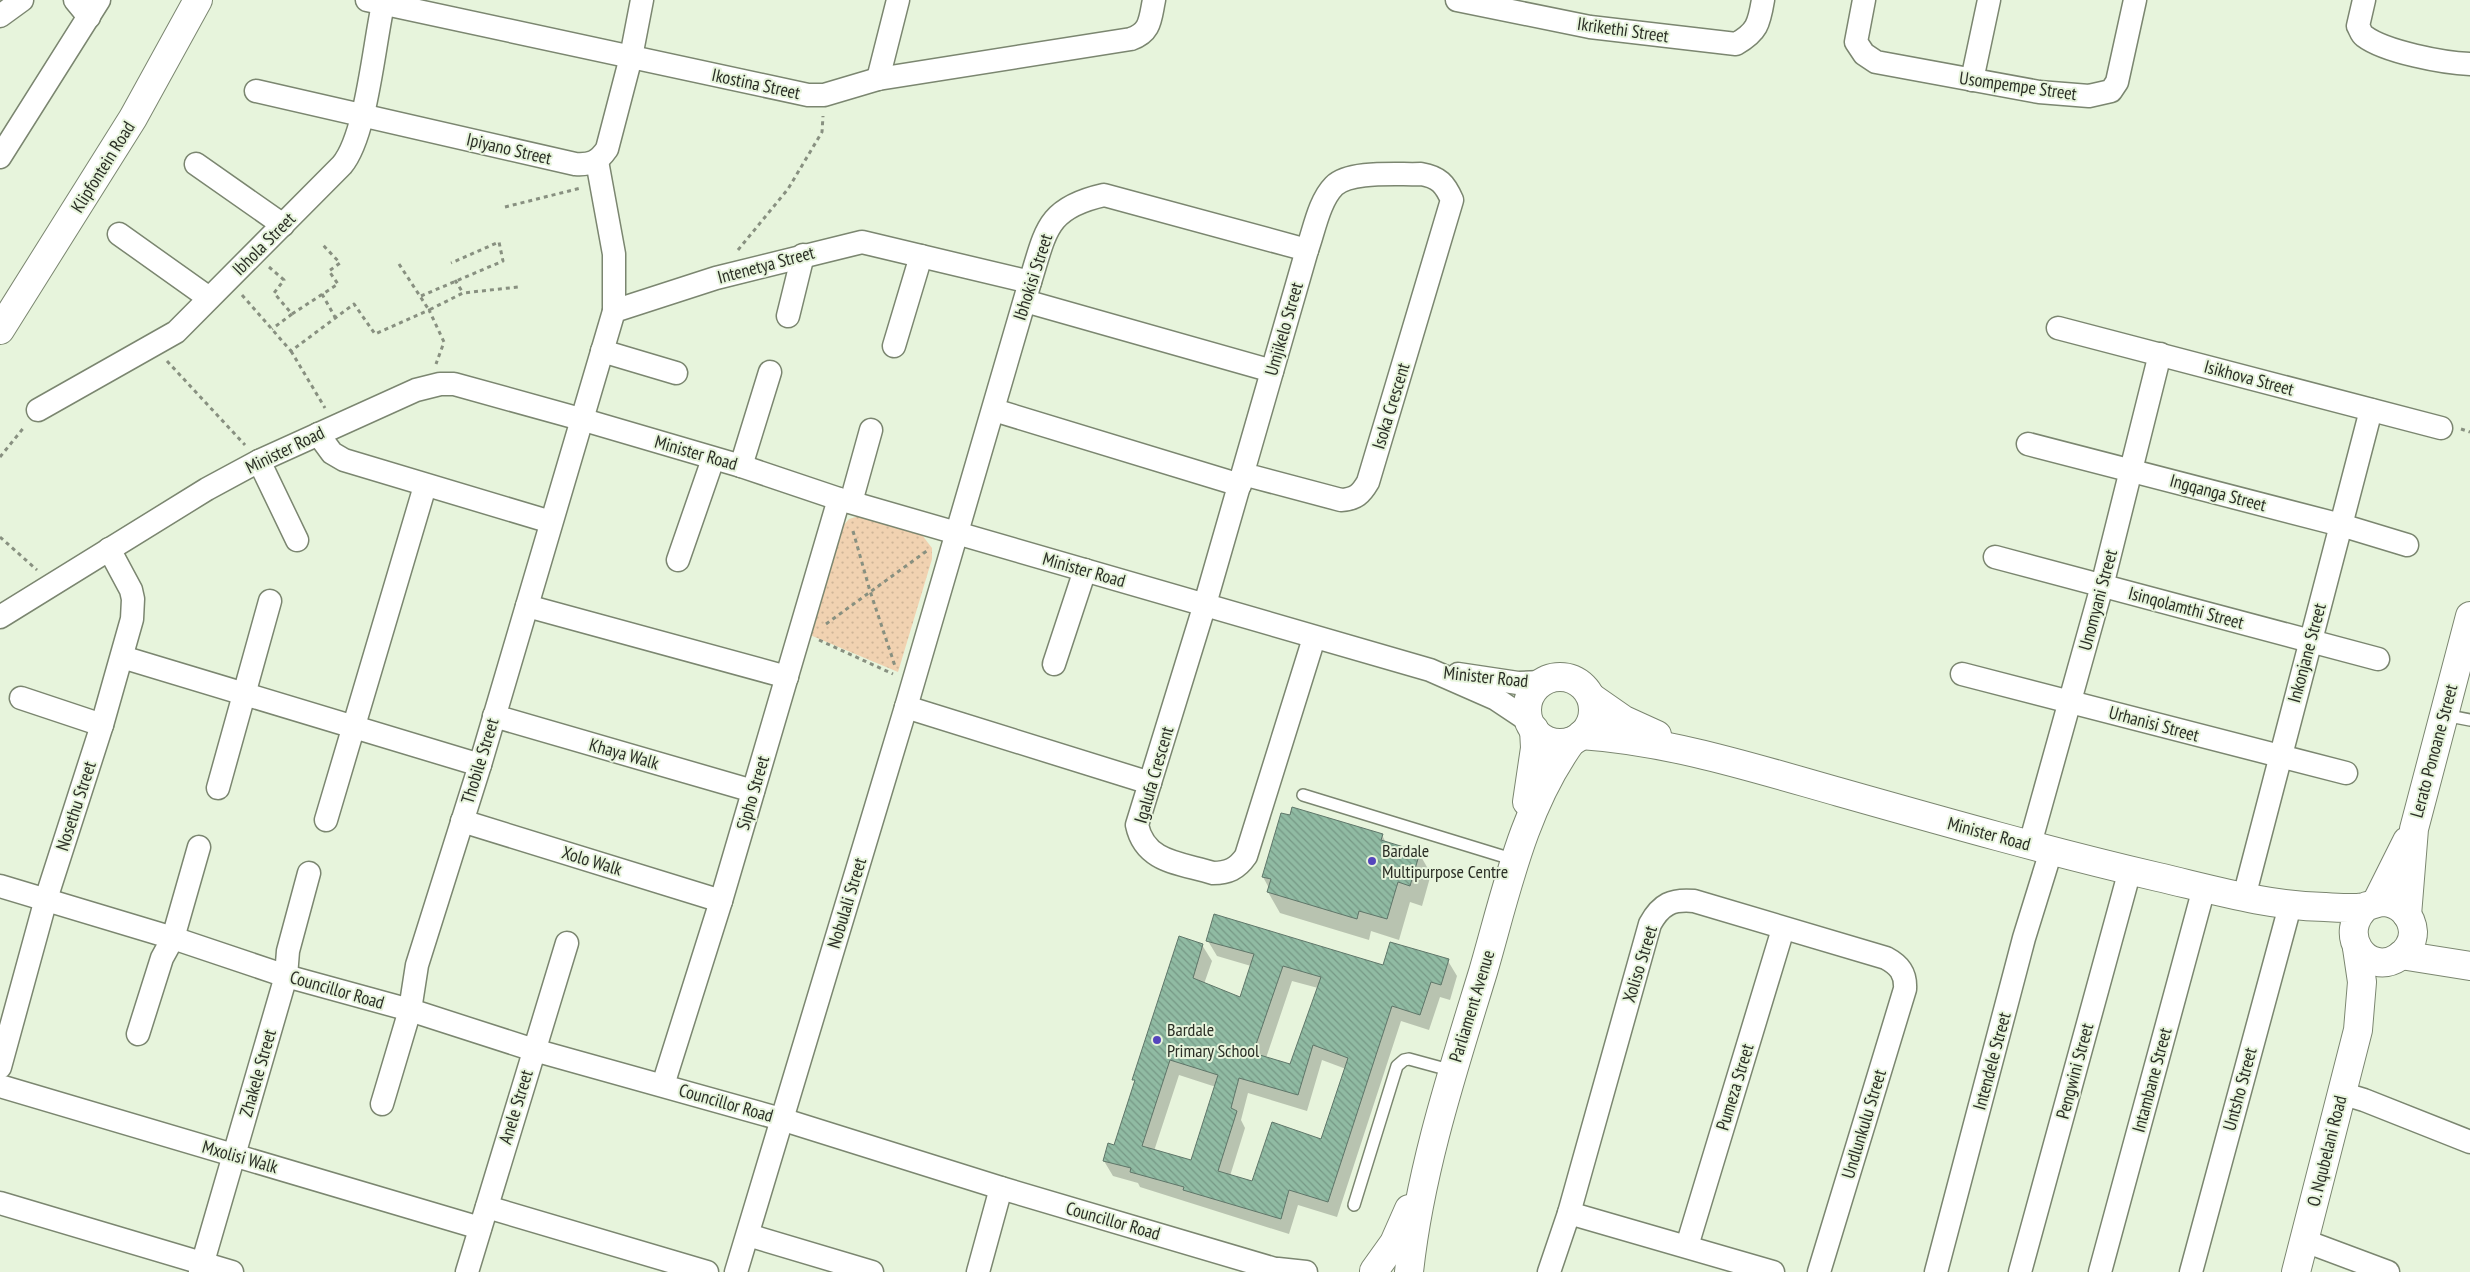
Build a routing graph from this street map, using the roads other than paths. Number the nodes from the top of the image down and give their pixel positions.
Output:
1 (22, 0) edge
2 (76, 0) edge
3 (198, 0) edge
4 (642, 0) edge
5 (1154, 0) edge
6 (1457, 0) edge
7 (1764, 0) edge
8 (1864, 0) edge
9 (1989, 0) edge
10 (2135, 0) edge
11 (2364, 0) edge
12 (378, 1) edge
13 (892, 1) edge
14 (94, 9) edge
15 (0, 16) edge
16 (631, 57) junction
17 (2470, 64) edge
18 (878, 79) junction
19 (1972, 80) junction
20 (256, 91) dead end
21 (362, 116) junction
22 (0, 156) edge
23 (196, 164) dead end
24 (599, 172) junction
25 (1452, 200) joint
26 (283, 225) junction
27 (118, 234) dead end
28 (1307, 250) junction
29 (803, 255) junction
30 (921, 256) junction
31 (1027, 292) junction
32 (209, 298) junction
33 (614, 311) junction
34 (788, 316) dead end
35 (2058, 328) dead end
36 (0, 330) edge
37 (894, 346) dead end
38 (602, 351) junction
39 (2160, 354) junction
40 (1272, 371) junction
41 (770, 372) dead end
42 (676, 373) dead end
43 (38, 410) road end
44 (994, 410) junction
45 (2371, 410) junction
46 (584, 420) junction
47 (2441, 428) dead end
48 (327, 430) junction
49 (871, 430) dead end
50 (2028, 444) dead end
51 (713, 459) junction
52 (259, 461) junction
53 (741, 466) junction
54 (2131, 471) junction
55 (1242, 480) junction
56 (425, 486) junction
57 (845, 500) junction
58 (551, 522) junction
59 (2341, 525) junction
60 (957, 533) junction
61 (297, 540) dead end
62 (2407, 545) dead end
63 (109, 549) junction
64 (1995, 557) dead end
65 (678, 560) dead end
66 (1086, 570) junction
67 (2102, 586) junction
68 (270, 601) dead end
69 (1205, 604) junction
70 (527, 606) junction
71 (0, 616) edge
72 (2470, 616) edge
73 (1314, 638) junction
74 (2310, 640) junction
75 (122, 657) junction
76 (2378, 659) dead end
77 (1054, 664) dead end
78 (1430, 670) junction
79 (1962, 674) dead end
80 (787, 677) junction
81 (1542, 682) junction
82 (244, 694) junction
83 (1590, 696) junction
84 (21, 698) dead end
85 (2071, 703) junction
86 (906, 708) junction
87 (494, 716) junction
88 (2457, 717) edge
89 (102, 725) junction
90 (1531, 725) junction
91 (354, 727) junction
92 (1577, 738) junction
93 (1690, 750) junction
94 (2279, 757) junction
95 (480, 764) junction
96 (2346, 774) dead end
97 (1150, 783) junction
98 (218, 788) dead end
99 (753, 792) junction
100 (1303, 796) dead end
101 (326, 820) dead end
102 (462, 821) junction
103 (2414, 829) junction
104 (199, 847) dead end
105 (2040, 847) junction
106 (1519, 848) junction
107 (2130, 870) junction
108 (310, 873) dead end
109 (0, 886) edge
110 (2204, 888) junction
111 (2244, 897) junction
112 (46, 900) junction
113 (721, 900) junction
114 (2372, 904) junction
115 (2290, 906) junction
116 (2410, 921) junction
117 (1783, 929) junction
118 (173, 938) junction
119 (566, 943) dead end
120 (2356, 946) junction
121 (2398, 957) junction
122 (2470, 965) edge
123 (1904, 975) joint
124 (286, 976) junction
125 (410, 1010) junction
126 (2358, 1030) junction
127 (138, 1034) dead end
128 (534, 1050) junction
129 (0, 1067) edge
130 (1453, 1071) junction
131 (663, 1085) junction
132 (0, 1086) edge
133 (2341, 1093) junction
134 (382, 1104) dead end
135 (781, 1119) junction
136 (2470, 1142) edge
137 (234, 1156) junction
138 (1425, 1176) junction
139 (1001, 1188) junction
140 (0, 1203) edge
141 (1354, 1205) dead end
142 (1569, 1213) junction
143 (483, 1217) junction
144 (748, 1234) junction
145 (2305, 1241) junction
146 (1687, 1246) junction
147 (1238, 1265) edge
148 (201, 1268) edge
149 (1281, 1271) edge
150 (232, 1272) edge
151 (467, 1272) edge
152 (707, 1272) edge
153 (736, 1272) edge
154 (872, 1272) edge
155 (978, 1272) edge
156 (1306, 1272) edge
157 (1381, 1272) edge
158 (1409, 1272) edge
159 (1549, 1272) edge
160 (1773, 1272) edge
161 (1819, 1272) edge
162 (1936, 1272) edge
163 (2020, 1272) edge
164 (2100, 1272) edge
165 (2191, 1272) edge
166 (2296, 1272) edge
167 (2388, 1272) edge

1 - 15 street
2 - 14 street
3 - 36 street, Klipfontein Road
4 - 16 street
5 - 18 street, Ikostina Street
6 - 7 street, Ikrikethi Street
8 - 19 street, Usompempe Street
9 - 19 street
10 - 19 street, Usompempe Street
11 - 17 street
12 - 16 street, Ikostina Street
12 - 21 street, Ibhola Street
13 - 18 street
14 - 22 street
16 - 18 street, Ikostina Street
16 - 24 street
20 - 21 street, Ipiyano Street
21 - 24 street, Ipiyano Street
21 - 26 street, Ibhola Street
23 - 26 street
24 - 33 street
25 - 28 street, Umjikelo Street
25 - 55 street, Isoka Crescent
26 - 32 street, Ibhola Street
27 - 32 street
28 - 31 street, Ibhokisi Street
28 - 40 street, Umjikelo Street
29 - 30 street, Intenetya Street
29 - 33 street, Intenetya Street
29 - 34 street
30 - 31 street, Intenetya Street
30 - 37 street
31 - 40 street, Intenetya Street
31 - 44 street, Ibhokisi Street
32 - 43 street, Ibhola Street
33 - 38 street
35 - 39 street, Isikhova Street
38 - 42 street
38 - 46 street
39 - 45 street, Isikhova Street
39 - 54 street, Unomyani Street
40 - 55 street, Umjikelo Street
41 - 53 street
44 - 55 street
44 - 60 street, Ibhokisi Street
45 - 47 street, Isikhova Street
45 - 59 street, Inkonjane Street
46 - 48 street, Minister Road
46 - 51 street, Minister Road
46 - 58 street, Thobile Street
48 - 52 street, Minister Road
48 - 56 street
49 - 57 street, Sipho Street
50 - 54 street, Ingqanga Street
51 - 53 street, Minister Road
51 - 65 street
52 - 61 street
52 - 63 street, Minister Road
53 - 57 street, Minister Road
54 - 59 street, Ingqanga Street
54 - 67 street, Unomyani Street
55 - 69 street, Umjikelo Street
56 - 58 street
56 - 91 street
57 - 60 street, Minister Road
57 - 80 street, Sipho Street
58 - 70 street, Thobile Street
59 - 62 street, Ingqanga Street
59 - 74 street, Inkonjane Street
60 - 66 street, Minister Road
60 - 86 street, Nobulali Street
63 - 71 street, Minister Road
63 - 75 street, Nosethu Street
64 - 67 street, Isinqolamthi Street
66 - 69 street, Minister Road
66 - 77 street
67 - 74 street, Isinqolamthi Street
67 - 85 street, Unomyani Street
68 - 82 street
69 - 73 street, Minister Road
69 - 97 street, Igalufa Crescent
70 - 80 street
70 - 87 street, Thobile Street
72 - 88 street, Lerato Ponoane Street
73 - 78 street, Minister Road
73 - 97 street, Igalufa Crescent
74 - 76 street, Isinqolamthi Street
74 - 94 street, Inkonjane Street
75 - 82 street
75 - 89 street, Nosethu Street
78 - 81 street, Minister Road
78 - 90 street, Minister Road
79 - 85 street, Urhanisi Street
80 - 99 street, Sipho Street
81 - 83 street
81 - 90 street
82 - 91 street
82 - 98 street
83 - 92 street
83 - 93 street, Minister Road
84 - 89 street
85 - 94 street, Urhanisi Street
85 - 105 street, Unomyani Street
86 - 97 street
86 - 135 street, Nobulali Street
87 - 95 street, Thobile Street
87 - 99 street, Khaya Walk
88 - 103 street, Lerato Ponoane Street
89 - 112 street, Nosethu Street
90 - 92 street
90 - 106 street, Parliament Avenue
91 - 95 street
91 - 101 street
92 - 93 street, Minister Road
92 - 106 street, Parliament Avenue
93 - 105 street, Minister Road
94 - 96 street, Urhanisi Street
94 - 111 street, Inkonjane Street
95 - 102 street, Thobile Street
99 - 113 street, Sipho Street
100 - 106 lane
102 - 113 street, Xolo Walk
102 - 125 street, Thobile Street
103 - 114 street, Lerato Ponoane Street
103 - 116 street, Lerato Ponoane Street
104 - 118 street
105 - 107 street, Minister Road
105 - 162 street, Intendele Street
106 - 130 street, Parliament Avenue
107 - 110 street, Minister Road
107 - 163 street, Pengwini Street
108 - 124 street, Zhakele Street
109 - 112 street, Councillor Road
110 - 111 street, Minister Road
110 - 164 street, Intambane Street
111 - 115 street, Minister Road
112 - 118 street, Councillor Road
112 - 129 street, Nosethu Street
113 - 131 street, Sipho Street
114 - 115 street, Minister Road
114 - 116 street
114 - 120 street
115 - 120 street, Minister Road
115 - 165 street, Untsho Street
116 - 121 street
116 - 122 street
117 - 123 street, Xoliso Street
117 - 142 street, Xoliso Street
117 - 146 street, Pumeza Street
118 - 124 street, Councillor Road
118 - 127 street
119 - 128 street, Anele Street
120 - 121 street
120 - 126 street, O. Nqubelani Road
121 - 122 street
121 - 126 street, O. Nqubelani Road
123 - 161 street, Undlunkulu Street
124 - 125 street, Councillor Road
124 - 137 street, Zhakele Street
125 - 128 street, Councillor Road
125 - 134 street, Thobile Street
126 - 133 street, O. Nqubelani Road
128 - 131 street, Councillor Road
128 - 143 street, Anele Street
130 - 138 street, Parliament Avenue
130 - 141 lane
131 - 135 street, Councillor Road
132 - 137 street, Mxolisi Walk
133 - 136 street
133 - 145 street, O. Nqubelani Road
135 - 139 street, Councillor Road
135 - 144 street, Nobulali Street
137 - 143 street, Mxolisi Walk
137 - 148 street, Zhakele Street
138 - 157 street, Parliament Avenue
138 - 158 street, Parliament Avenue
139 - 147 street, Councillor Road
139 - 155 street
140 - 148 street
142 - 146 street
142 - 159 street, Xoliso Street
143 - 151 street, Anele Street
143 - 152 street, Mxolisi Walk
144 - 153 street, Nobulali Street
144 - 154 street
145 - 166 street, O. Nqubelani Road
145 - 167 street
146 - 160 street
147 - 149 street, Councillor Road
148 - 150 street
149 - 156 street, Councillor Road

